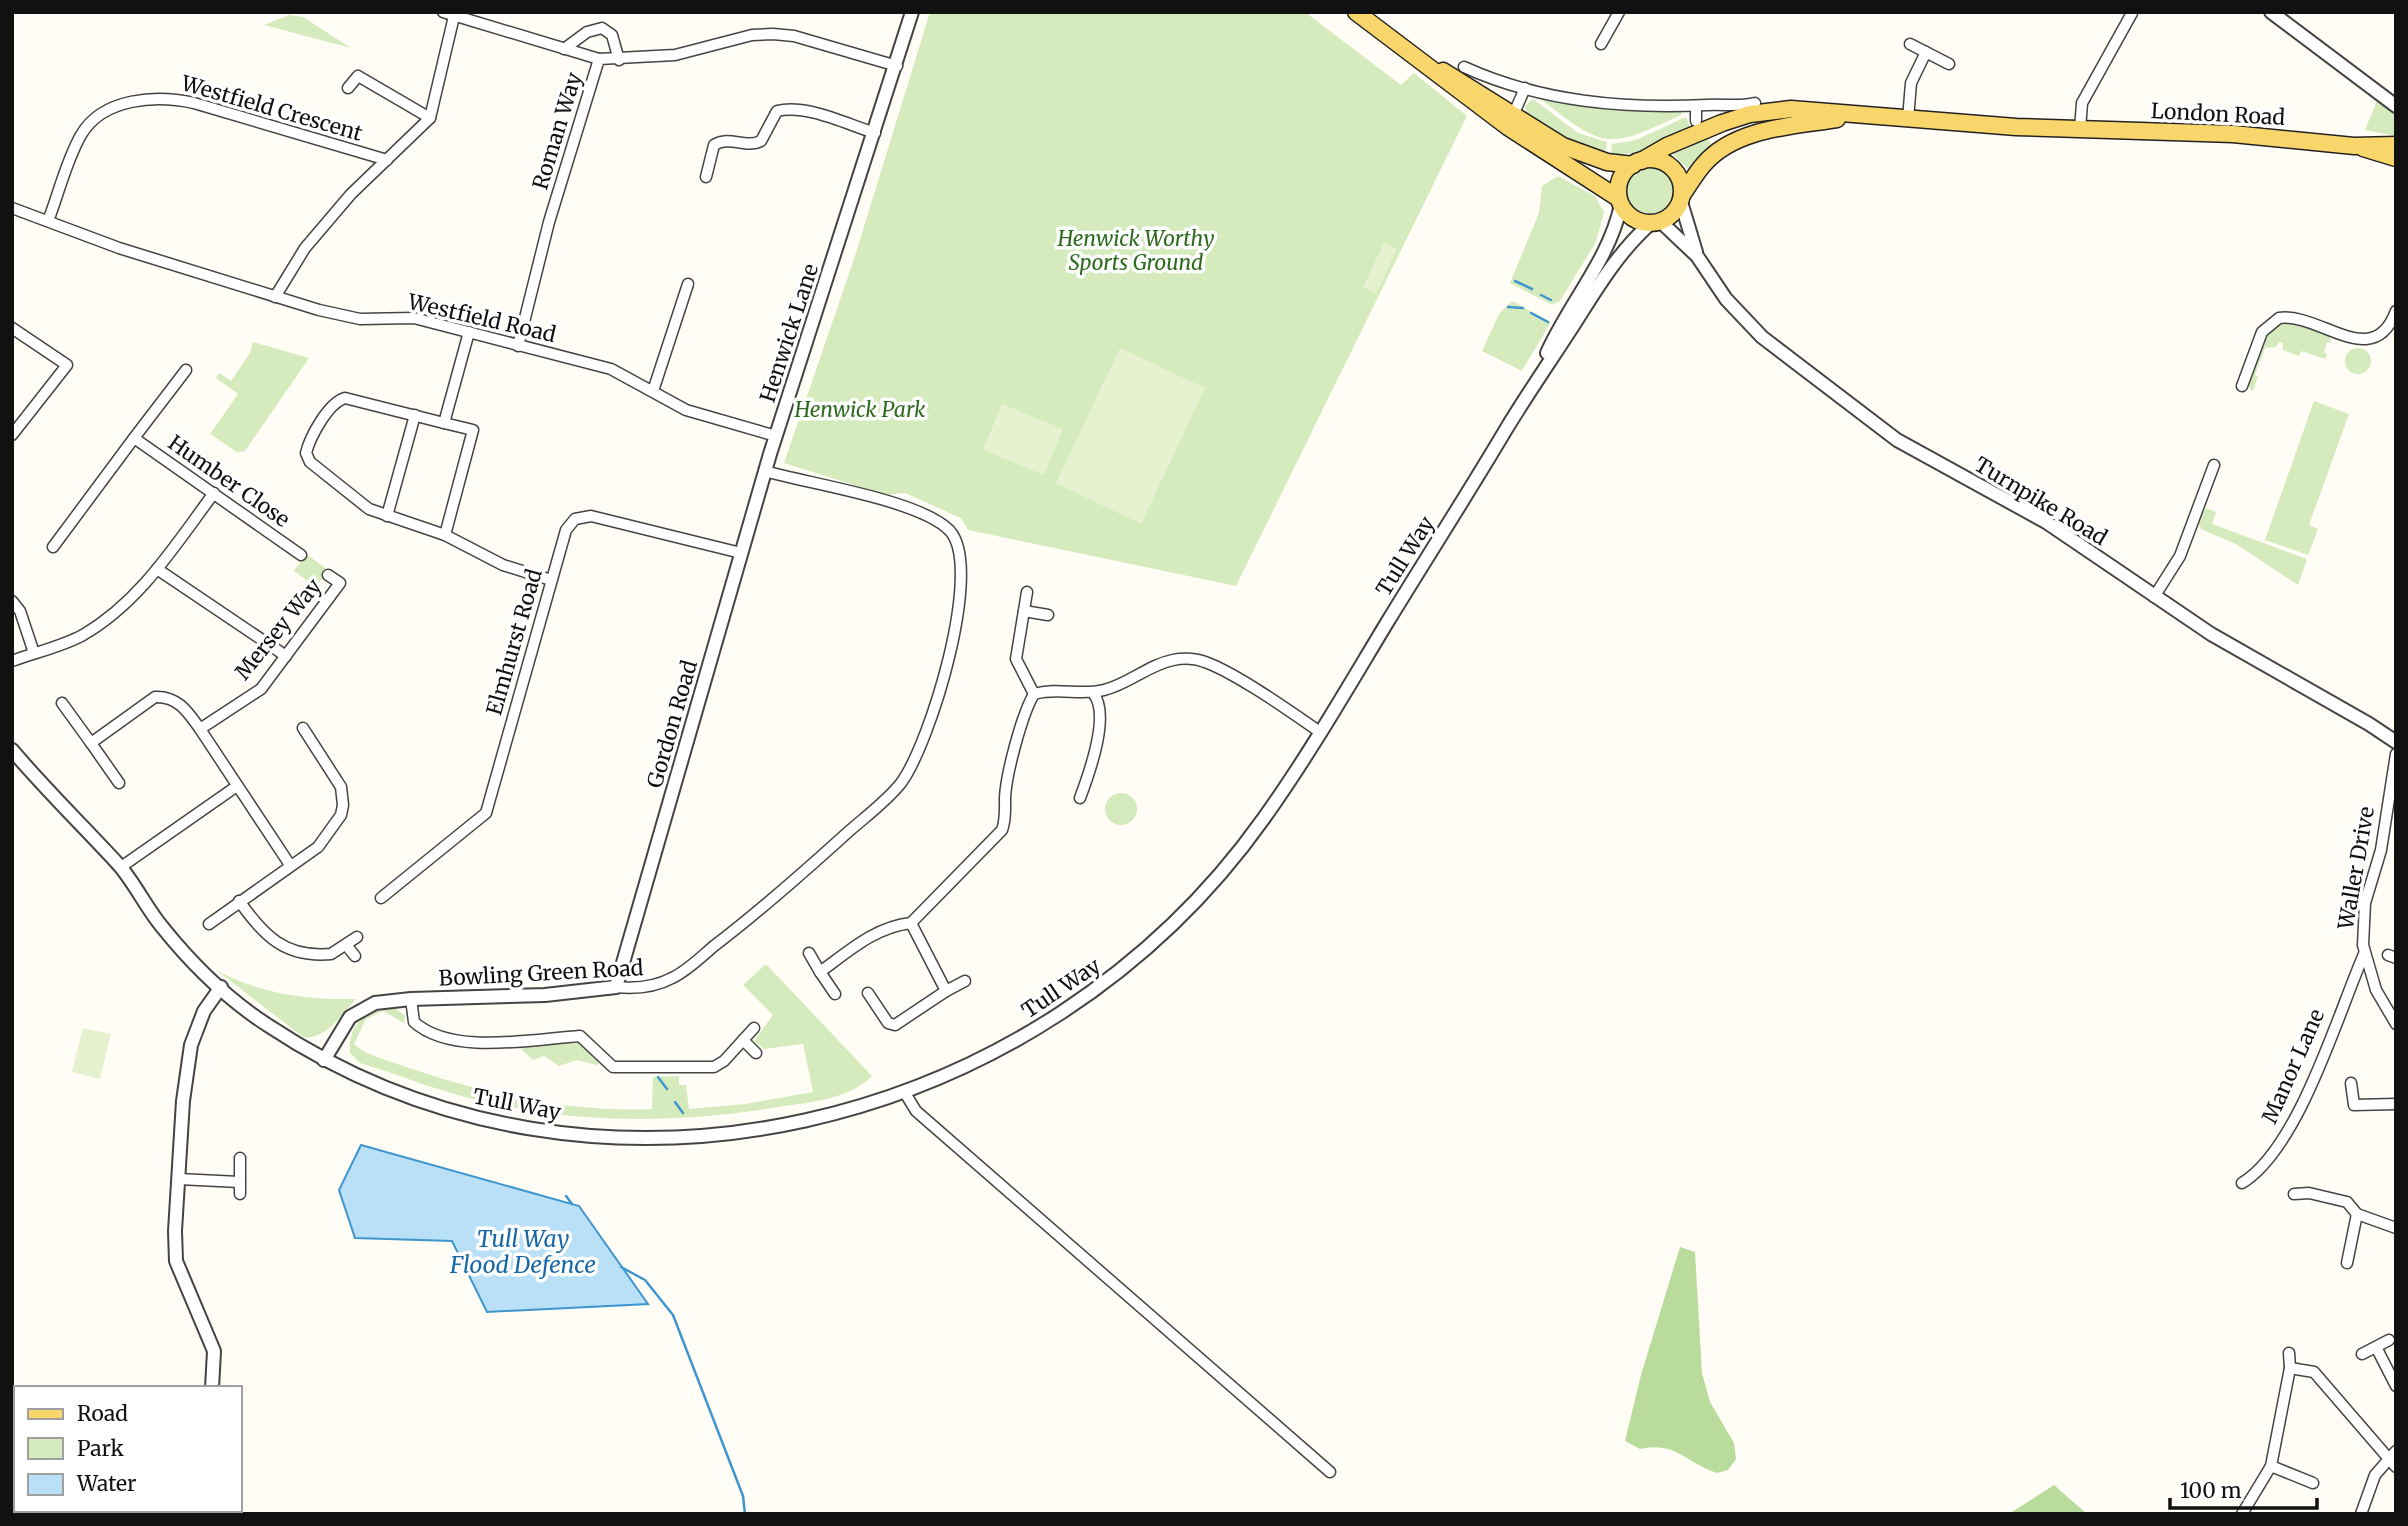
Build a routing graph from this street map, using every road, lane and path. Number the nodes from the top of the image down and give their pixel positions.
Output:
1 (443, 12) edge
2 (912, 12) edge
3 (1356, 12) edge
4 (2271, 12) edge
5 (1617, 13) edge
6 (2132, 13) edge
7 (454, 15) edge
8 (1601, 44) dead end
9 (1910, 44) dead end
10 (564, 49) junction
11 (1926, 52) junction
12 (599, 59) junction
13 (619, 60) junction
14 (1949, 64) dead end
15 (897, 66) junction
16 (1464, 67) dead end
17 (348, 88) dead end
18 (1525, 88) junction
19 (1755, 103) dead end
20 (1696, 106) junction
21 (2396, 106) edge
22 (1853, 116) junction
23 (430, 118) junction
24 (1908, 119) junction
25 (1511, 121) junction
26 (1696, 121) dead end
27 (2080, 128) junction
28 (875, 133) junction
29 (2395, 155) edge
30 (387, 160) junction
31 (1637, 163) junction
32 (706, 177) dead end
33 (1681, 199) junction
34 (1620, 202) junction
35 (12, 208) edge
36 (48, 221) junction
37 (1656, 222) junction
38 (1697, 256) junction
39 (688, 284) dead end
40 (275, 297) junction
41 (2396, 312) edge
42 (12, 328) edge
43 (468, 332) junction
44 (518, 346) junction
45 (186, 370) dead end
46 (1537, 376) junction
47 (2242, 386) dead end
48 (653, 391) junction
49 (415, 415) junction
50 (443, 423) junction
51 (12, 435) edge
52 (776, 436) junction
53 (134, 438) junction
54 (2214, 465) dead end
55 (765, 471) junction
56 (214, 493) junction
57 (387, 516) junction
58 (445, 535) junction
59 (52, 547) dead end
60 (741, 553) junction
61 (301, 555) dead end
62 (157, 569) junction
63 (328, 575) dead end
64 (551, 580) junction
65 (1027, 592) dead end
66 (2154, 597) junction
67 (12, 601) edge
68 (1024, 611) junction
69 (1048, 615) dead end
70 (34, 653) junction
71 (286, 656) junction
72 (12, 661) edge
73 (1093, 693) junction
74 (1034, 694) junction
75 (62, 703) dead end
76 (200, 729) junction
77 (303, 729) dead end
78 (1320, 732) junction
79 (2396, 742) edge
80 (91, 743) junction
81 (12, 750) edge
82 (2396, 754) edge
83 (119, 783) dead end
84 (236, 786) junction
85 (1080, 798) dead end
86 (290, 865) junction
87 (121, 867) junction
88 (391, 890) junction
89 (382, 898) dead end
90 (399, 900) dead end
91 (239, 901) junction
92 (911, 923) junction
93 (209, 924) dead end
94 (357, 937) dead end
95 (346, 945) junction
96 (809, 954) dead end
97 (2364, 954) junction
98 (355, 956) dead end
99 (820, 972) junction
100 (965, 981) dead end
101 (221, 987) junction
102 (615, 987) junction
103 (946, 991) junction
104 (868, 993) dead end
105 (835, 994) dead end
106 (411, 999) junction
107 (2396, 1024) edge
108 (754, 1028) dead end
109 (743, 1040) junction
110 (756, 1053) dead end
111 (324, 1060) junction
112 (2351, 1083) dead end
113 (905, 1093) junction
114 (2396, 1104) edge
115 (240, 1158) dead end
116 (179, 1179) junction
117 (239, 1182) junction
118 (2242, 1183) dead end
119 (240, 1194) dead end
120 (2294, 1194) dead end
121 (2357, 1214) junction
122 (2396, 1228) edge
123 (2351, 1257) dead end
124 (2389, 1340) dead end
125 (2376, 1348) junction
126 (2290, 1353) dead end
127 (2362, 1354) dead end
128 (2290, 1368) junction
129 (212, 1386) edge
130 (2396, 1386) edge
131 (2396, 1451) edge
132 (2387, 1460) junction
133 (2271, 1466) junction
134 (2396, 1467) edge
135 (1330, 1472) dead end
136 (2313, 1483) dead end
137 (2242, 1514) edge
138 (2361, 1514) edge

1 - 7 street
2 - 15 street, Henwick Lane
3 - 25 main road
4 - 21 street
5 - 8 street
6 - 27 street
7 - 10 street
7 - 23 street
9 - 11 street
10 - 12 street
10 - 13 street
11 - 14 street
11 - 24 street
12 - 13 street, Roman Way
12 - 44 street, Roman Way
13 - 15 street, Roman Way
15 - 28 street, Henwick Lane
16 - 18 street
17 - 23 street
18 - 20 street
18 - 25 street
19 - 20 street
20 - 26 street
22 - 24 main road, London Road
22 - 31 main road
22 - 33 main road
23 - 30 street
24 - 27 main road, London Road
25 - 31 main road
25 - 34 main road
27 - 29 main road, London Road
28 - 32 street
28 - 52 street, Henwick Lane
30 - 36 street, Westfield Crescent
30 - 40 street
31 - 33 main road
31 - 34 main road
33 - 37 main road
33 - 38 street, Turnpike Road
34 - 37 main road
34 - 46 street, Tull Way
35 - 36 street, Westfield Road
36 - 40 street, Westfield Road
37 - 38 street, Turnpike Road
37 - 46 street, Tull Way
38 - 66 street, Turnpike Road
39 - 48 street
40 - 43 street, Westfield Road
41 - 47 street
42 - 51 street
43 - 44 street, Westfield Road
43 - 50 street
44 - 48 street, Westfield Road
45 - 53 street, Humber Close
46 - 78 street, Tull Way
48 - 52 street, Westfield Road
49 - 50 street
49 - 57 street
49 - 57 street
50 - 58 street
52 - 55 street, Henwick Lane
53 - 56 street, Humber Close
53 - 59 street, Humber Close
54 - 66 street
55 - 60 street, Gordon Road
55 - 102 street, Bowling Green Road
56 - 61 street, Humber Close
56 - 62 street
57 - 58 street
58 - 64 street
60 - 64 street, Elmhurst Road
60 - 102 street, Gordon Road
62 - 70 street
62 - 71 street
63 - 71 street, Mersey Way
64 - 88 street, Elmhurst Road
65 - 68 street
66 - 79 street, Turnpike Road
67 - 70 street
68 - 69 street
68 - 74 street
70 - 72 street
71 - 76 street, Mersey Way
73 - 74 street
73 - 78 street
73 - 85 street
74 - 92 street
75 - 80 street
76 - 80 street
76 - 84 street
77 - 86 street
78 - 113 street, Tull Way
80 - 83 street
81 - 87 street
82 - 97 street, Waller Drive
84 - 86 street
84 - 87 street
86 - 91 street
87 - 101 street
88 - 89 street, Elmhurst Road
88 - 90 street
91 - 93 street
91 - 95 street
92 - 99 street
92 - 103 street
94 - 95 street
95 - 98 street
96 - 99 street
97 - 107 street, Waller Drive
97 - 118 street, Manor Lane
99 - 105 street
100 - 103 street
101 - 111 street
101 - 116 street
102 - 106 street, Bowling Green Road
103 - 104 street
106 - 109 street
106 - 111 street, Bowling Green Road
108 - 109 street
109 - 110 street
111 - 113 street, Tull Way
112 - 114 street
113 - 135 street
115 - 117 street
116 - 117 street
116 - 129 street
117 - 119 street
120 - 121 street
121 - 122 street
121 - 123 street
124 - 125 street
125 - 127 street
125 - 130 street
126 - 128 street
128 - 132 street
128 - 133 street
131 - 132 street
132 - 134 street
132 - 138 street
133 - 136 street
133 - 137 street

